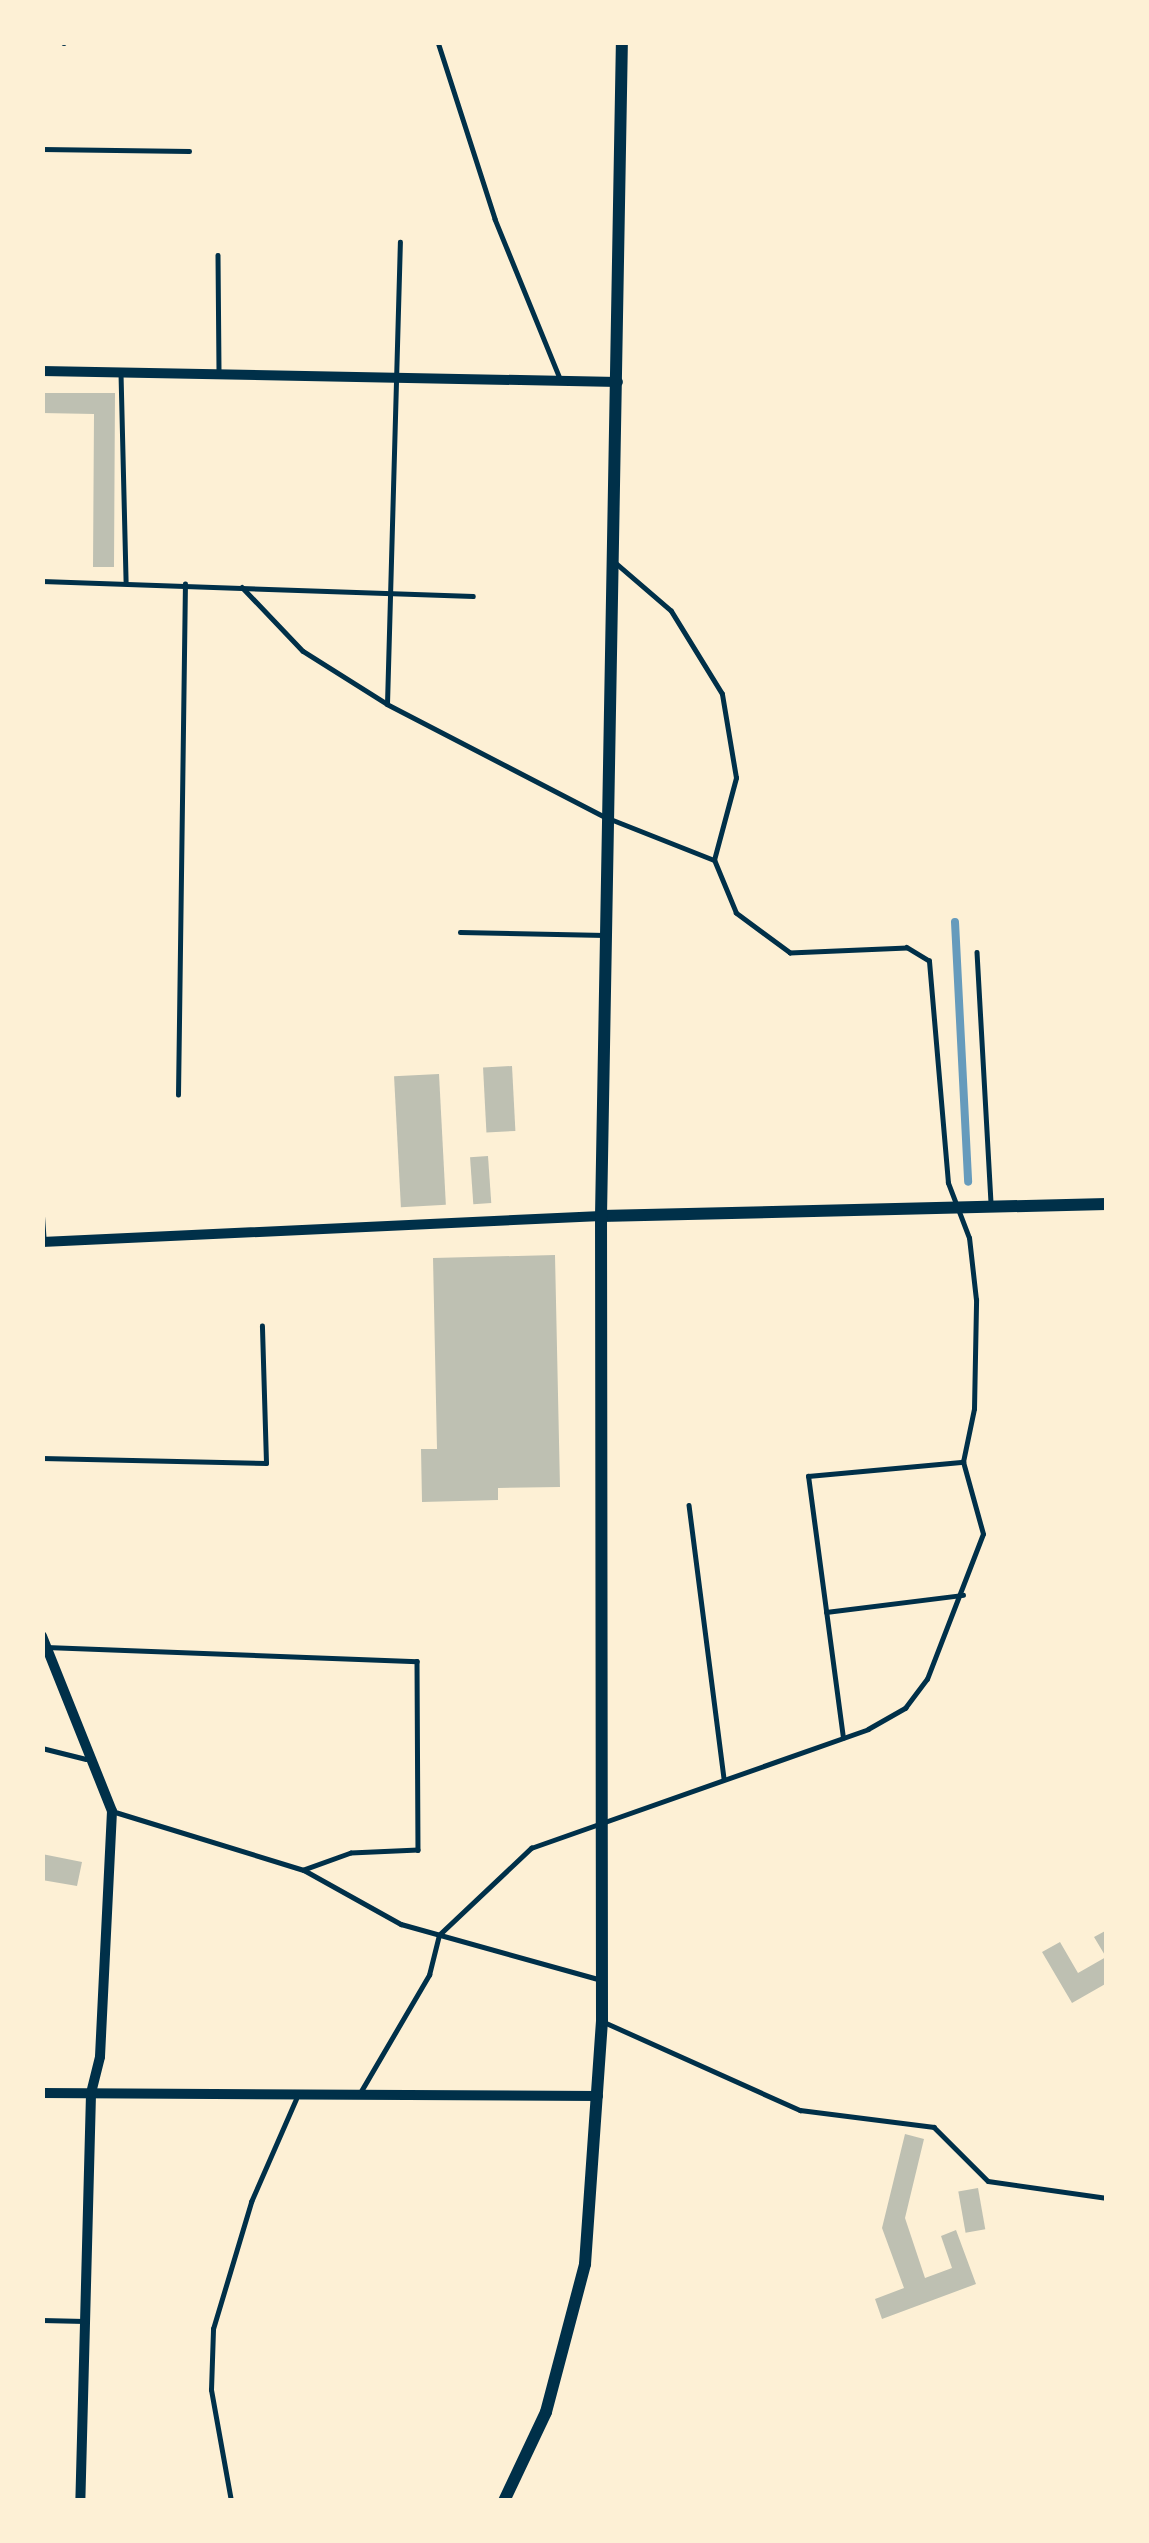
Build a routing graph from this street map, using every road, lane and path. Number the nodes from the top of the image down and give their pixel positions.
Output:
1 (439, 42) edge
2 (622, 42) edge
3 (42, 149) edge
4 (189, 151) dead end
5 (400, 242) dead end
6 (218, 255) dead end
7 (42, 371) edge
8 (121, 373) junction
9 (219, 375) junction
10 (395, 378) junction
11 (561, 381) junction
12 (618, 382) junction
13 (614, 562) junction
14 (42, 581) edge
15 (126, 581) junction
16 (184, 584) junction
17 (242, 587) junction
18 (390, 595) junction
19 (473, 596) dead end
20 (387, 704) junction
21 (609, 819) junction
22 (714, 860) junction
23 (460, 932) dead end
24 (607, 935) junction
25 (977, 952) dead end
26 (178, 1095) dead end
27 (1107, 1204) edge
28 (991, 1207) junction
29 (960, 1208) junction
30 (42, 1209) edge
31 (601, 1216) junction
32 (43, 1241) edge
33 (262, 1326) dead end
34 (42, 1458) edge
35 (963, 1462) junction
36 (688, 1505) dead end
37 (963, 1595) junction
38 (826, 1612) junction
39 (44, 1642) edge
40 (843, 1738) junction
41 (42, 1748) edge
42 (91, 1760) junction
43 (724, 1780) junction
44 (112, 1811) junction
45 (599, 1823) junction
46 (304, 1870) junction
47 (439, 1935) junction
48 (600, 1980) junction
49 (602, 2021) junction
50 (42, 2093) edge
51 (91, 2094) junction
52 (299, 2094) junction
53 (359, 2094) junction
54 (598, 2096) junction
55 (1107, 2198) edge
56 (42, 2320) edge
57 (85, 2320) junction
58 (80, 2501) edge
59 (231, 2501) edge
60 (504, 2501) edge

1 - 11 lane
2 - 12 street
3 - 4 lane
5 - 10 lane
6 - 9 lane
7 - 8 street
8 - 9 street
8 - 15 lane
9 - 10 street
10 - 11 street
10 - 18 lane
11 - 12 street
12 - 13 street
13 - 21 street
13 - 22 lane
14 - 15 lane
15 - 16 lane
16 - 17 lane
16 - 26 lane
17 - 18 lane
17 - 20 lane
18 - 19 lane
18 - 20 lane
20 - 21 lane
21 - 22 lane
21 - 24 street
22 - 29 lane
23 - 24 lane
24 - 31 street
25 - 28 lane
27 - 28 street
28 - 29 street
29 - 31 street
29 - 35 lane
30 - 32 lane
31 - 32 street
31 - 45 street
33 - 34 lane
35 - 37 lane
35 - 38 lane
36 - 43 lane
37 - 38 lane
37 - 40 lane
38 - 40 lane
39 - 42 street
39 - 46 lane
40 - 43 lane
41 - 42 lane
42 - 44 street
43 - 45 lane
44 - 46 lane
44 - 51 street
45 - 47 lane
45 - 48 street
46 - 47 lane
47 - 48 lane
47 - 53 lane
48 - 49 street
49 - 54 street
49 - 55 lane
50 - 51 street
51 - 52 street
51 - 57 street
52 - 53 street
52 - 59 lane
53 - 54 street
54 - 60 street
56 - 57 lane
57 - 58 street

